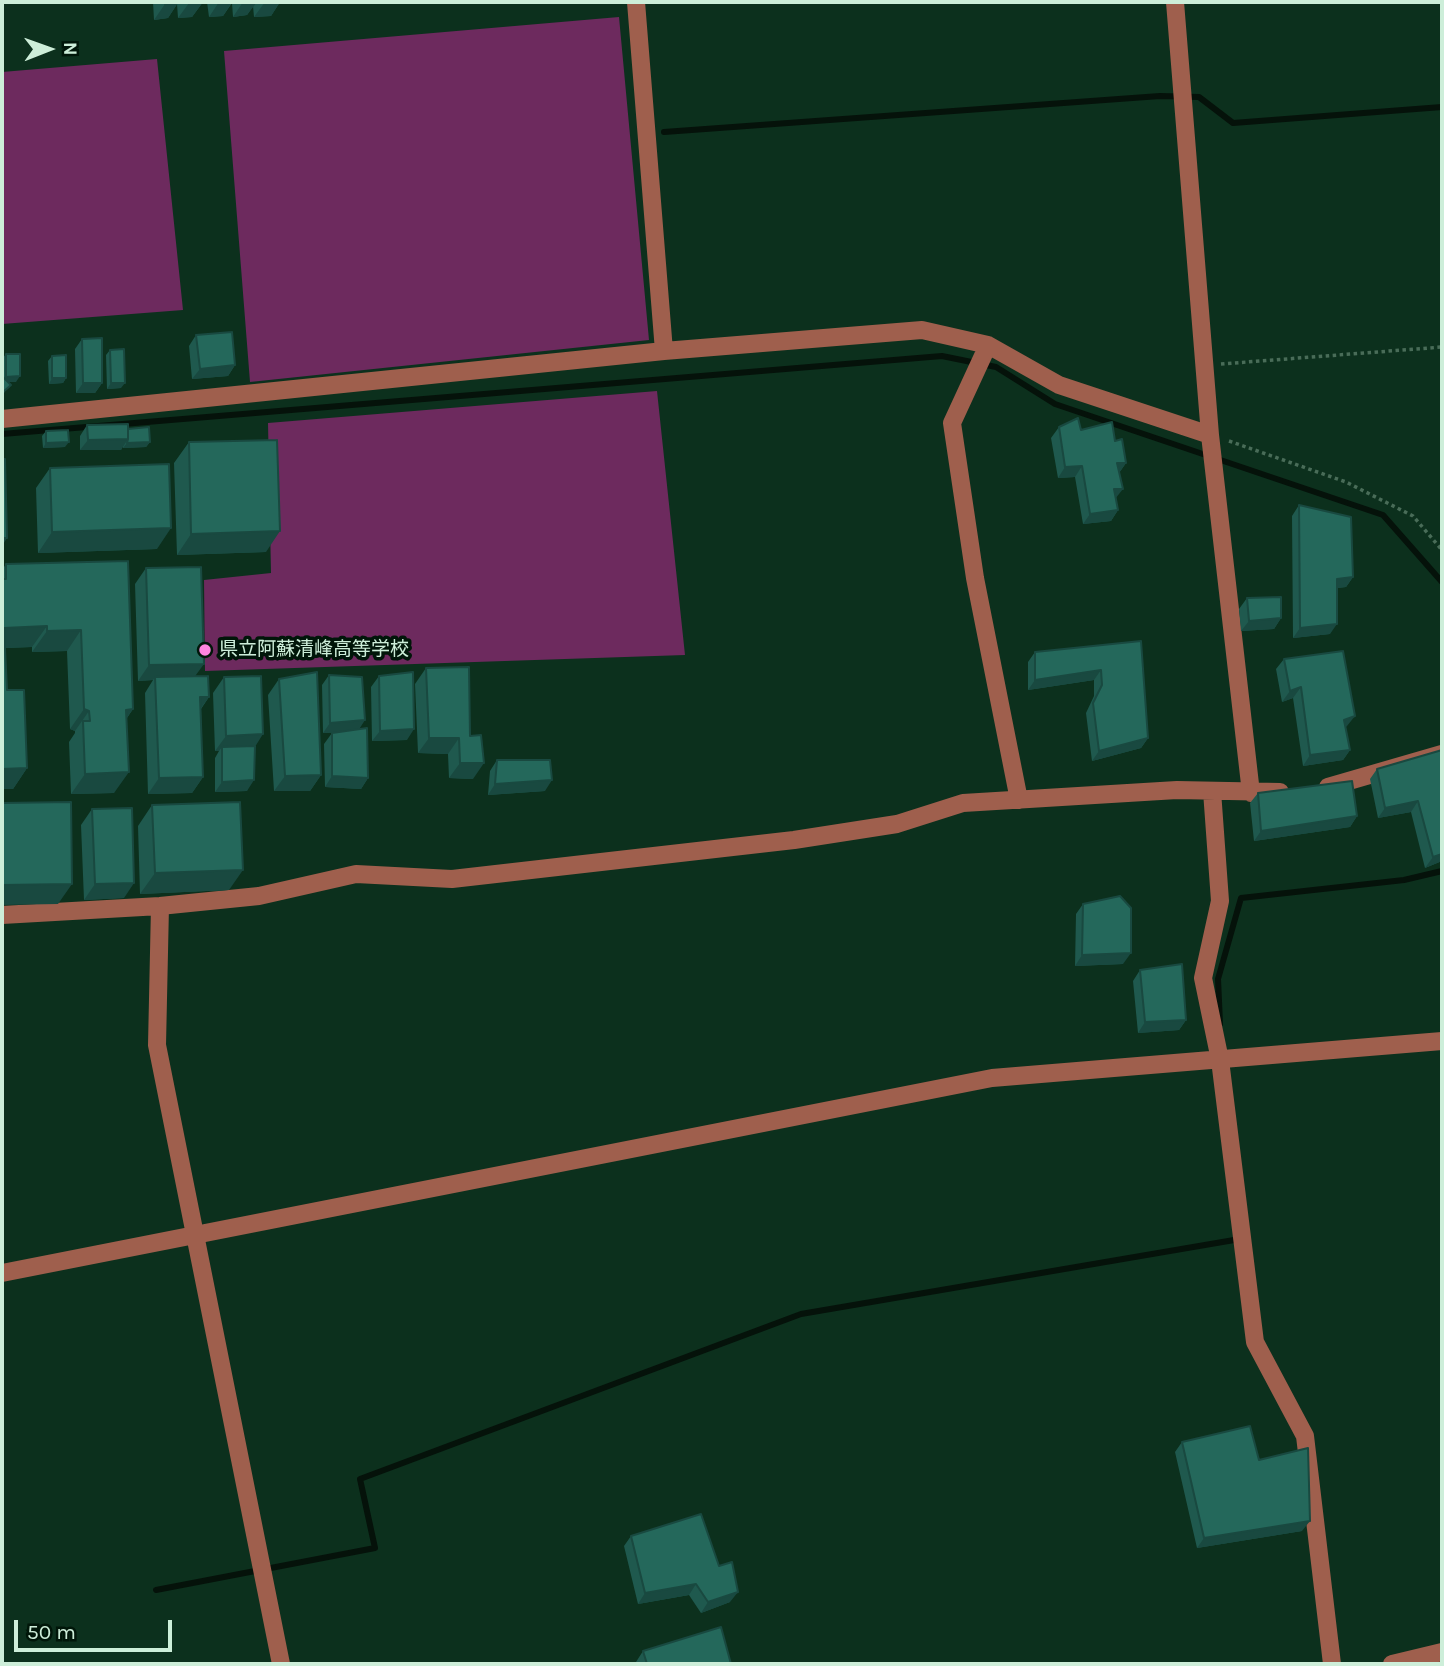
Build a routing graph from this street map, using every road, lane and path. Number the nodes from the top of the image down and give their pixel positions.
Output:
1 (636, 2) edge
2 (1175, 2) edge
3 (988, 345) junction
4 (1442, 347) edge
5 (664, 351) junction
6 (1204, 365) junction
7 (2, 419) edge
8 (1210, 435) junction
9 (1442, 550) edge
10 (1442, 754) edge
11 (1212, 791) junction
12 (1251, 793) junction
13 (1019, 800) junction
14 (160, 906) junction
15 (2, 915) edge
16 (1442, 1041) edge
17 (1220, 1060) junction
18 (194, 1235) junction
19 (2, 1273) edge
20 (1442, 1652) edge
21 (281, 1664) edge
22 (1332, 1664) edge
23 (1392, 1664) edge

1 - 5 street
2 - 6 street
3 - 5 street
3 - 8 street
3 - 13 street
4 - 6 path
5 - 7 street
6 - 8 street
8 - 9 path
8 - 12 street
10 - 12 street
11 - 12 street
11 - 13 street
11 - 17 street
13 - 14 street
14 - 15 street
14 - 18 street
16 - 17 street
17 - 18 street
17 - 22 street
18 - 19 street
18 - 21 street
20 - 23 street

